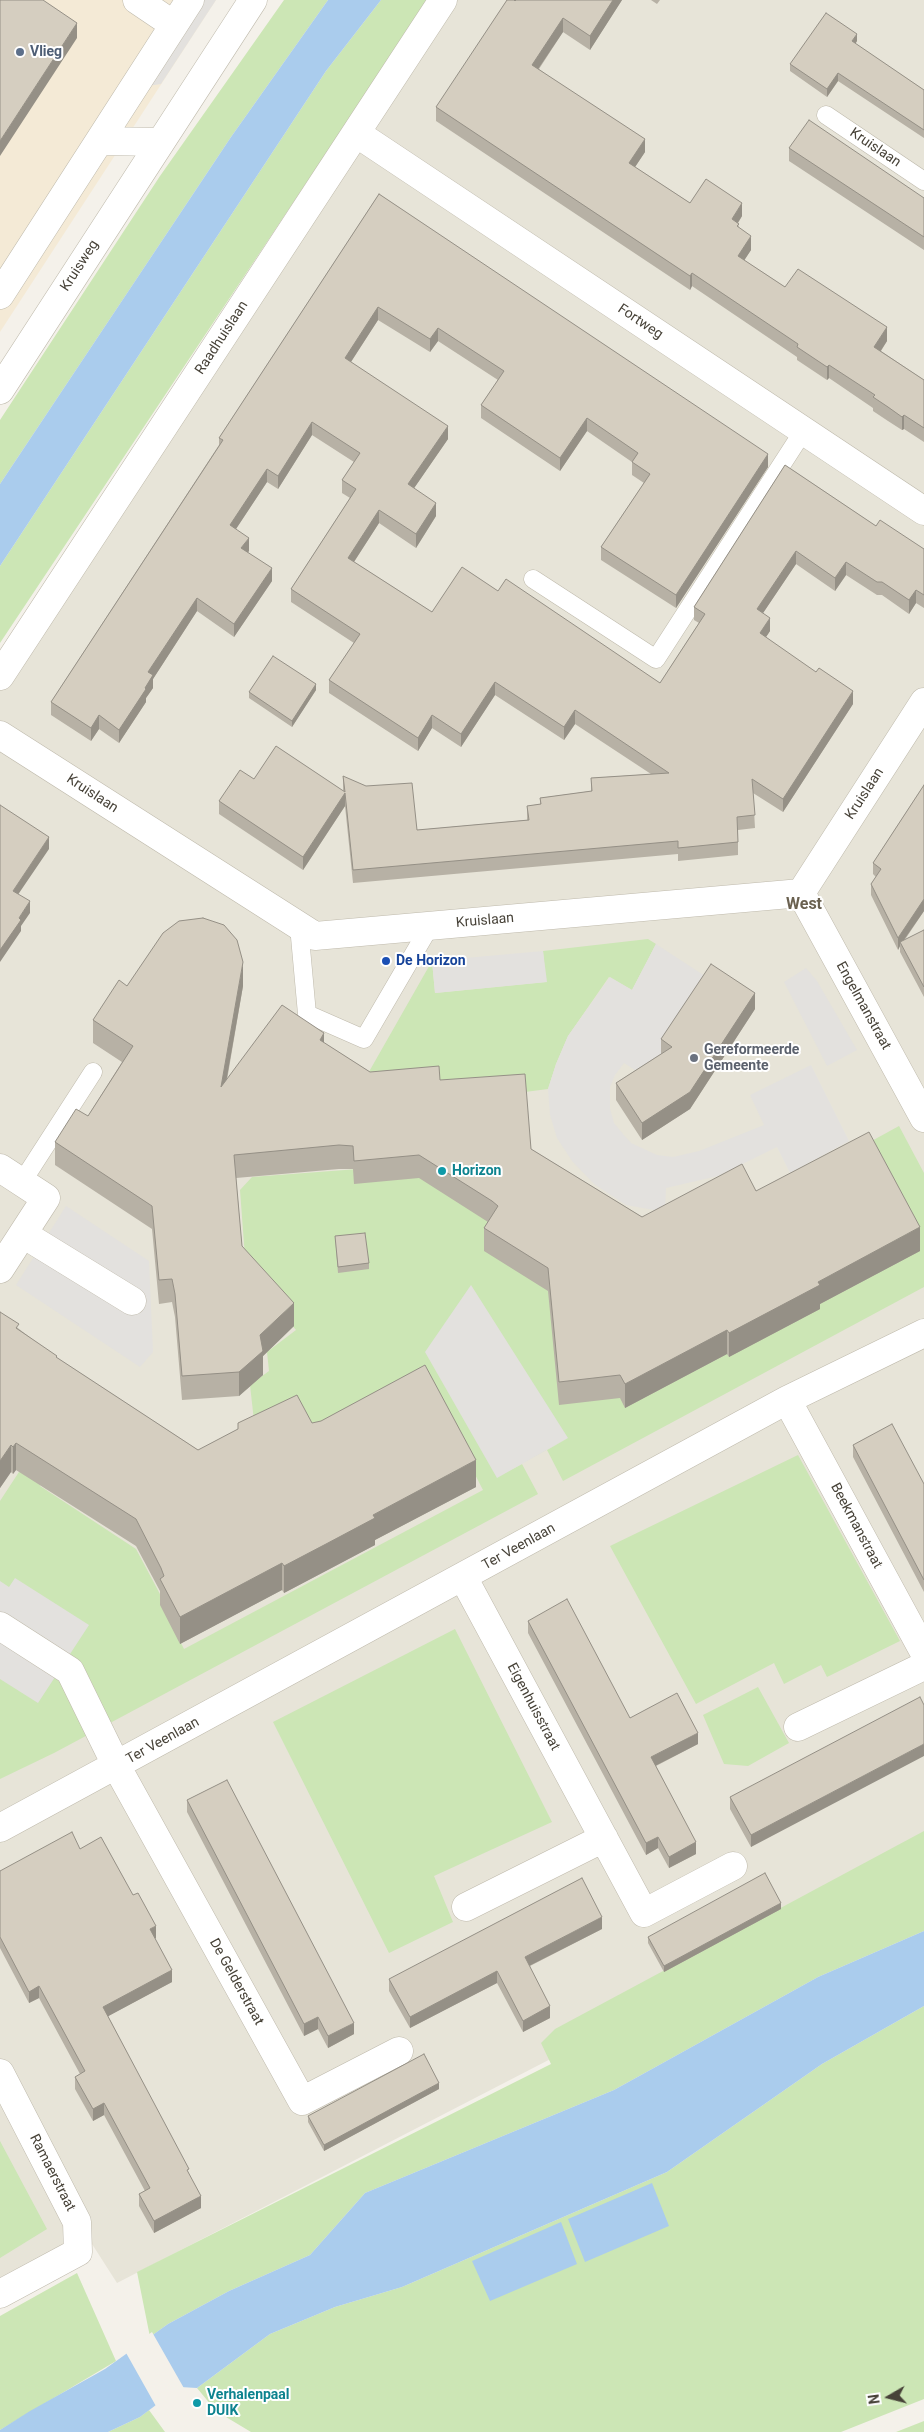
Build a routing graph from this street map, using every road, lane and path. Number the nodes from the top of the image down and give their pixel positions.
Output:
1 (137, 0) edge
2 (190, 0) edge
3 (253, 0) edge
4 (443, 0) edge
5 (174, 25) junction
6 (826, 115) dead end
7 (356, 133) junction
8 (101, 141) junction
9 (160, 142) junction
10 (924, 181) edge
11 (0, 295) edge
12 (0, 390) edge
13 (804, 430) junction
14 (924, 511) edge
15 (533, 579) dead end
16 (0, 676) edge
17 (924, 702) edge
18 (0, 735) edge
19 (801, 893) junction
20 (299, 926) junction
21 (430, 926) junction
22 (93, 1072) dead end
23 (924, 1118) edge
24 (11, 1175) edge
25 (23, 1234) junction
26 (0, 1269) edge
27 (132, 1301) dead end
28 (924, 1332) edge
29 (787, 1400) junction
30 (463, 1577) junction
31 (0, 1626) edge
32 (924, 1652) edge
33 (924, 1666) edge
34 (798, 1727) dead end
35 (117, 1767) junction
36 (0, 1828) edge
37 (604, 1838) junction
38 (733, 1866) dead end
39 (466, 1907) dead end
40 (399, 2051) dead end
41 (0, 2073) edge
42 (0, 2294) edge

1 - 5 street
2 - 5 street
3 - 9 street, Kruisweg
4 - 7 street, Raadhuislaan
5 - 8 street
6 - 10 lane, Kruislaan
7 - 13 street, Fortweg
7 - 16 street, Raadhuislaan
8 - 9 street
8 - 11 street
9 - 12 street, Kruisweg
13 - 14 street, Fortweg
13 - 15 lane
17 - 19 street, Kruislaan
18 - 20 street, Kruislaan
19 - 21 street, Kruislaan
19 - 23 street, Engelmanstraat
20 - 21 street, Kruislaan
20 - 21 lane
22 - 24 lane
24 - 25 street
25 - 26 street
25 - 27 street
28 - 29 street, Ter Veenlaan
29 - 30 street, Ter Veenlaan
29 - 32 street, Beekmanstraat
30 - 35 street, Ter Veenlaan
30 - 37 street, Eigenhuisstraat
31 - 35 street, Ter Veenlaan
33 - 34 street
35 - 36 street, Ter Veenlaan
35 - 40 street, De Gelderstraat
37 - 38 street, Eigenhuisstraat
37 - 39 street
41 - 42 street, Ramaerstraat

